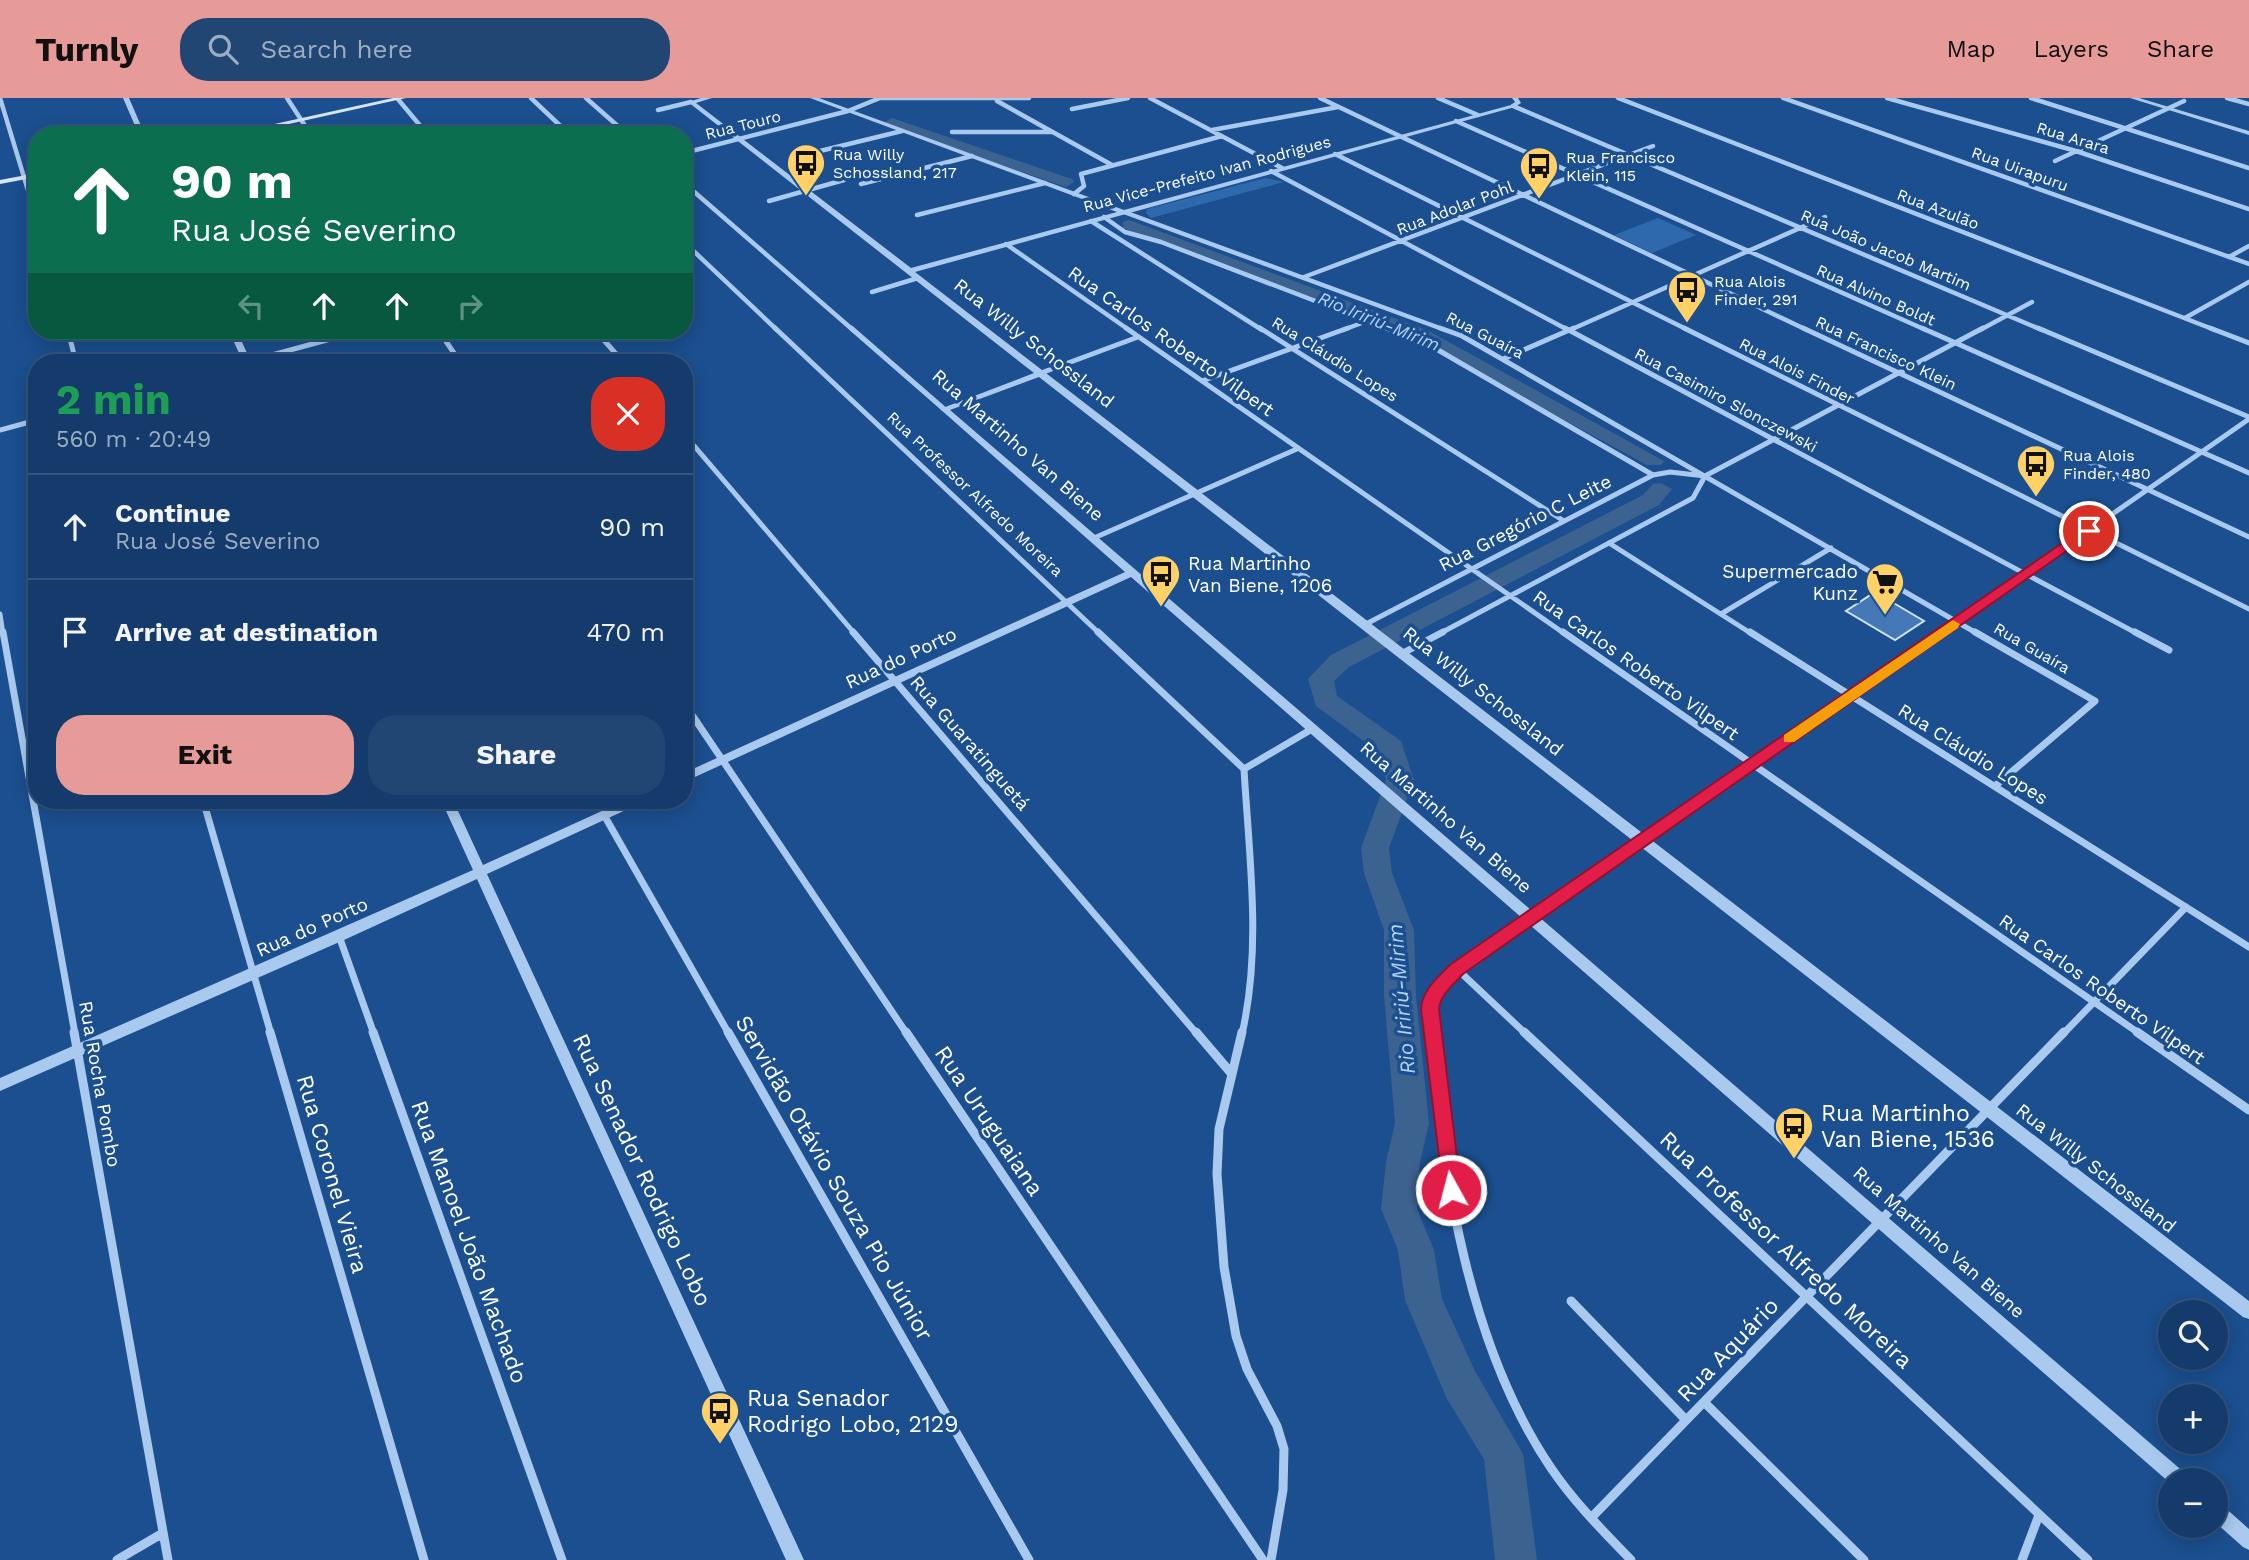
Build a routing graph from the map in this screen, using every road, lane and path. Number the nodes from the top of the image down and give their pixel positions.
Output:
1 (0, 98) edge
2 (125, 98) edge
3 (287, 98) edge
4 (399, 98) edge
5 (531, 98) edge
6 (586, 98) edge
7 (709, 98) edge
8 (813, 98) edge
9 (986, 98) edge
10 (1029, 98) edge
11 (1128, 98) edge
12 (1150, 98) edge
13 (1320, 98) edge
14 (1438, 98) edge
15 (1618, 98) edge
16 (1783, 98) edge
17 (1887, 98) edge
18 (2031, 98) edge
19 (2133, 98) edge
20 (2227, 98) edge
21 (2184, 101) dead end
22 (691, 102) junction
23 (1514, 102) edge
24 (2249, 104) edge
25 (1339, 107) junction
26 (2167, 108) junction
27 (1072, 109) dead end
28 (657, 110) dead end
29 (848, 111) junction
30 (1478, 116) junction
31 (300, 120) junction
32 (1455, 121) junction
33 (138, 126) edge
34 (271, 126) edge
35 (304, 126) edge
36 (421, 126) edge
37 (561, 126) edge
38 (618, 126) edge
39 (2125, 128) junction
40 (902, 131) junction
41 (1211, 131) junction
42 (952, 132) dead end
43 (1054, 132) junction
44 (2249, 133) edge
45 (1222, 136) junction
46 (1399, 137) junction
47 (739, 139) junction
48 (1653, 146) dead end
49 (693, 151) edge
50 (820, 151) dead end
51 (2076, 151) junction
52 (1335, 154) junction
53 (1629, 155) junction
54 (972, 156) junction
55 (2054, 162) dead end
56 (1112, 165) junction
57 (1282, 168) junction
58 (2249, 168) edge
59 (1271, 171) junction
60 (1577, 175) junction
61 (28, 176) edge
62 (25, 177) junction
63 (844, 180) dead end
64 (0, 182) edge
65 (1045, 183) junction
66 (860, 184) dead end
67 (28, 188) edge
68 (693, 191) edge
69 (806, 191) junction
70 (1074, 194) junction
71 (1522, 196) junction
72 (769, 201) dead end
73 (2249, 209) edge
74 (1124, 212) junction
75 (917, 215) dead end
76 (1825, 216) dead end
77 (1104, 217) junction
78 (1463, 218) junction
79 (1091, 221) junction
80 (1800, 228) junction
81 (1401, 241) junction
82 (1006, 244) junction
83 (2249, 246) edge
84 (693, 250) edge
85 (1748, 251) junction
86 (2230, 257) junction
87 (2249, 264) edge
88 (909, 271) junction
89 (1691, 276) junction
90 (1304, 277) junction
91 (918, 278) junction
92 (2249, 282) edge
93 (872, 292) dead end
94 (1632, 302) junction
95 (2032, 302) dead end
96 (2007, 315) junction
97 (2185, 318) junction
98 (1367, 320) junction
99 (1569, 330) junction
100 (1138, 337) junction
101 (320, 340) edge
102 (604, 340) edge
103 (1955, 343) junction
104 (2249, 343) edge
105 (1292, 348) junction
106 (273, 354) edge
107 (616, 354) edge
108 (1503, 359) junction
109 (1041, 373) junction
110 (1899, 373) junction
111 (1202, 381) junction
112 (1838, 405) junction
113 (944, 409) junction
114 (2249, 418) edge
115 (28, 422) edge
116 (0, 430) edge
117 (1774, 439) junction
118 (693, 444) edge
119 (1297, 449) junction
120 (2201, 452) junction
121 (2249, 473) edge
122 (1653, 475) junction
123 (1705, 475) junction
124 (2148, 489) junction
125 (1196, 493) junction
126 (1564, 521) junction
127 (2089, 531) junction
128 (2249, 537) edge
129 (1094, 538) junction
130 (1609, 543) junction
131 (1831, 548) junction
132 (1470, 570) junction
133 (1133, 572) junction
134 (2026, 574) junction
135 (1509, 596) junction
136 (1067, 603) junction
137 (2249, 609) edge
138 (0, 614) edge
139 (1721, 614) junction
140 (1958, 621) junction
141 (1366, 624) junction
142 (1398, 649) junction
143 (2169, 650) dead end
144 (896, 681) junction
145 (1851, 696) junction
146 (693, 718) edge
147 (1312, 729) junction
148 (722, 761) junction
149 (1752, 764) junction
150 (1244, 769) junction
151 (28, 771) edge
152 (693, 774) edge
153 (1995, 786) junction
154 (35, 809) edge
155 (206, 809) edge
156 (451, 809) edge
157 (612, 809) edge
158 (604, 815) junction
159 (1643, 840) junction
160 (480, 872) junction
161 (2186, 907) junction
162 (1531, 918) junction
163 (339, 936) junction
164 (2249, 947) edge
165 (1457, 969) junction
166 (254, 974) junction
167 (2094, 1002) junction
168 (78, 1051) junction
169 (1231, 1073) junction
170 (0, 1085) edge
171 (1989, 1110) junction
172 (2249, 1110) edge
173 (1882, 1219) junction
174 (1807, 1297) junction
175 (1571, 1301) dead end
176 (2249, 1311) edge
177 (1704, 1402) junction
178 (1686, 1420) junction
179 (2166, 1468) edge
180 (2039, 1515) junction
181 (1591, 1518) junction
182 (2228, 1522) edge
183 (163, 1532) junction
184 (2249, 1541) edge
185 (117, 1560) edge
186 (168, 1560) edge
187 (424, 1560) edge
188 (562, 1560) edge
189 (795, 1560) edge
190 (1030, 1560) edge
191 (1262, 1560) edge
192 (1271, 1560) edge
193 (1631, 1560) edge
194 (1864, 1560) edge
195 (2022, 1560) edge
196 (2088, 1560) edge

1 - 62 street
2 - 33 street
3 - 31 street
4 - 31 main road
4 - 36 street
5 - 37 street
6 - 38 street
7 - 22 street
8 - 29 street, Rua Guaíra
9 - 10 street, Rua Touro
9 - 29 street, Rua Touro
9 - 43 street
11 - 27 street
12 - 41 street
13 - 25 street, Rua Francisco Klein
14 - 30 street
15 - 97 street, Rua Azulão
16 - 86 street, Rua Uirapuru
17 - 51 street, Rua Arara
18 - 39 street
19 - 26 street
20 - 24 street
21 - 26 street
22 - 28 street
22 - 47 street, Rua Willy Schossland
23 - 30 street, Rua Vice-Prefeito Ivan Rodrigues
23 - 53 street, Rua João Jacob Martim
25 - 41 street
25 - 46 street, Rua Francisco Klein
26 - 39 street
26 - 44 street
29 - 40 street, Rua Guaíra
29 - 47 street, Rua Touro
30 - 32 street, Rua Vice-Prefeito Ivan Rodrigues
31 - 34 main road
31 - 35 street
32 - 46 street, Rua Vice-Prefeito Ivan Rodrigues
32 - 60 street, Rua Alvino Boldt
39 - 51 street
39 - 58 street
40 - 50 street
40 - 54 street, Rua Guaíra
41 - 45 street
42 - 43 street
43 - 56 street
45 - 56 street
45 - 57 street
46 - 52 street, Rua Vice-Prefeito Ivan Rodrigues
46 - 71 street, Rua Francisco Klein
47 - 49 street, Rua Touro
47 - 69 street, Rua Willy Schossland
48 - 53 street, Rua Adolar Pohl
51 - 55 street
51 - 73 street, Rua Arara
52 - 57 street, Rua Vice-Prefeito Ivan Rodrigues
52 - 78 street, Rua Alois Finder
53 - 60 street, Rua Adolar Pohl
53 - 80 street, Rua João Jacob Martim
54 - 65 street, Rua Guaíra
54 - 66 street
56 - 70 street
57 - 59 street, Rua Vice-Prefeito Ivan Rodrigues
59 - 74 street, Rua Vice-Prefeito Ivan Rodrigues
59 - 81 street, Rua Casimiro Slonczewski
60 - 71 street, Rua Adolar Pohl
60 - 85 street, Rua Alvino Boldt
61 - 62 main road
62 - 64 main road
62 - 67 street
63 - 69 street
65 - 70 street, Rua Guaíra
65 - 75 street
68 - 113 street, Rua Martinho Van Biene
69 - 72 street
69 - 88 street, Rua Willy Schossland
70 - 74 street, Rua Guaíra
71 - 78 street, Rua Adolar Pohl
71 - 89 street, Rua Francisco Klein
74 - 77 street, Rua Vice-Prefeito Ivan Rodrigues
74 - 90 street, Rua Guaíra
76 - 80 street
77 - 79 street, Rua Vice-Prefeito Ivan Rodrigues
77 - 98 street
78 - 81 street, Rua Adolar Pohl
78 - 94 street, Rua Alois Finder
79 - 82 street, Rua Vice-Prefeito Ivan Rodrigues
79 - 105 street, Rua Cláudio Lopes
80 - 85 street
80 - 96 street, Rua João Jacob Martim
81 - 90 street, Rua Adolar Pohl
81 - 99 street, Rua Casimiro Slonczewski
82 - 88 street, Rua Vice-Prefeito Ivan Rodrigues
82 - 100 street, Rua Carlos Roberto Vilpert
83 - 86 street
84 - 136 street, Rua Professor Alfredo Moreira
85 - 89 street
85 - 103 street, Rua Alvino Boldt
86 - 87 street, Rua Uirapuru
88 - 91 street, Rua Willy Schossland
89 - 94 street
89 - 110 street, Rua Francisco Klein
90 - 108 street, Rua Guaíra
91 - 93 street
91 - 109 street, Rua Willy Schossland
92 - 97 street
94 - 99 street
94 - 112 street, Rua Alois Finder
95 - 96 street
96 - 103 street
96 - 114 street, Rua João Jacob Martim
97 - 104 street, Rua Azulão
98 - 105 street
98 - 122 street
99 - 108 street
99 - 117 street, Rua Casimiro Slonczewski
100 - 109 street
100 - 111 street, Rua Carlos Roberto Vilpert
101 - 106 street
102 - 107 street
103 - 110 street
103 - 120 street, Rua Alvino Boldt
105 - 111 street
105 - 126 street, Rua Cláudio Lopes
108 - 123 street, Rua Guaíra
109 - 113 street
109 - 125 street, Rua Willy Schossland
110 - 112 street
110 - 124 street, Rua Francisco Klein
111 - 119 street, Rua Carlos Roberto Vilpert
112 - 117 street
112 - 127 street, Rua Alois Finder
113 - 129 street, Rua Martinho Van Biene
114 - 120 street
115 - 116 street
117 - 123 street
117 - 134 street, Rua Casimiro Slonczewski
118 - 144 street, Rua Guaratinguetá
119 - 125 street
119 - 132 street, Rua Carlos Roberto Vilpert
120 - 121 street, Rua Alvino Boldt
120 - 124 street
122 - 123 street, Rua Gregório C Leite
122 - 126 street, Rua Gregório C Leite
123 - 130 street
123 - 131 street, Rua Guaíra
124 - 127 street
124 - 128 street, Rua Francisco Klein
125 - 129 street
125 - 141 street, Rua Willy Schossland
126 - 132 street, Rua Gregório C Leite
127 - 134 street
127 - 137 street, Rua Alois Finder
129 - 133 street, Rua Martinho Van Biene
130 - 135 street
130 - 139 street, Rua Cláudio Lopes
131 - 139 street
131 - 140 street, Rua Guaíra
132 - 135 street, Rua Carlos Roberto Vilpert
132 - 141 street, Rua Gregório C Leite
133 - 136 street, Rua do Porto
133 - 147 street, Rua Martinho Van Biene
134 - 140 street
134 - 143 street, Rua Casimiro Slonczewski
135 - 142 street
135 - 149 street, Rua Carlos Roberto Vilpert
136 - 144 street, Rua do Porto
136 - 150 street, Rua Professor Alfredo Moreira
138 - 151 street, Rua Rocha Pombo
139 - 145 street, Rua Cláudio Lopes
140 - 145 street
140 - 153 street, Rua Guaíra
141 - 142 street, Rua Willy Schossland
142 - 159 street, Rua Willy Schossland
144 - 148 street, Rua do Porto
144 - 169 street, Rua Guaratinguetá
145 - 149 street
145 - 153 street, Rua Cláudio Lopes
146 - 148 street, Rua Uruguaiana
147 - 150 street
147 - 162 street, Rua Martinho Van Biene
148 - 152 street, Rua do Porto
148 - 191 street, Rua Uruguaiana
149 - 159 street
149 - 167 street, Rua Carlos Roberto Vilpert
150 - 169 street
153 - 161 street, Rua Cláudio Lopes
154 - 168 street, Rua Rocha Pombo
155 - 166 street, Rua Coronel Vieira
156 - 160 street, Rua Senador Rodrigo Lobo
157 - 158 street, Rua do Porto
158 - 160 street, Rua do Porto
158 - 190 street, Servidão Otávio Souza Pio Júnior
159 - 162 street
159 - 171 street, Rua Willy Schossland
160 - 163 street, Rua do Porto
160 - 189 street, Rua Senador Rodrigo Lobo
161 - 164 street, Rua Cláudio Lopes
161 - 167 street, Rua Aquário
162 - 165 street
162 - 173 street, Rua Martinho Van Biene
163 - 166 street, Rua do Porto
163 - 188 street, Rua Manoel João Machado
165 - 174 street, Rua Professor Alfredo Moreira
165 - 181 street
166 - 168 street, Rua do Porto
166 - 187 street, Rua Coronel Vieira
167 - 171 street, Rua Aquário
167 - 172 street, Rua Carlos Roberto Vilpert
168 - 170 street, Rua do Porto
168 - 183 street, Rua Rocha Pombo
169 - 192 street
171 - 173 street, Rua Aquário
171 - 176 street, Rua Willy Schossland
173 - 174 street, Rua Aquário
173 - 179 street, Rua Martinho Van Biene
174 - 177 street, Rua Aquário
174 - 180 street, Rua Professor Alfredo Moreira
175 - 178 street
177 - 178 street, Rua Aquário
177 - 194 street
178 - 181 street, Rua Aquário
180 - 195 street
180 - 196 street, Rua Professor Alfredo Moreira
181 - 193 street
182 - 184 street
183 - 185 street
183 - 186 street, Rua Rocha Pombo

